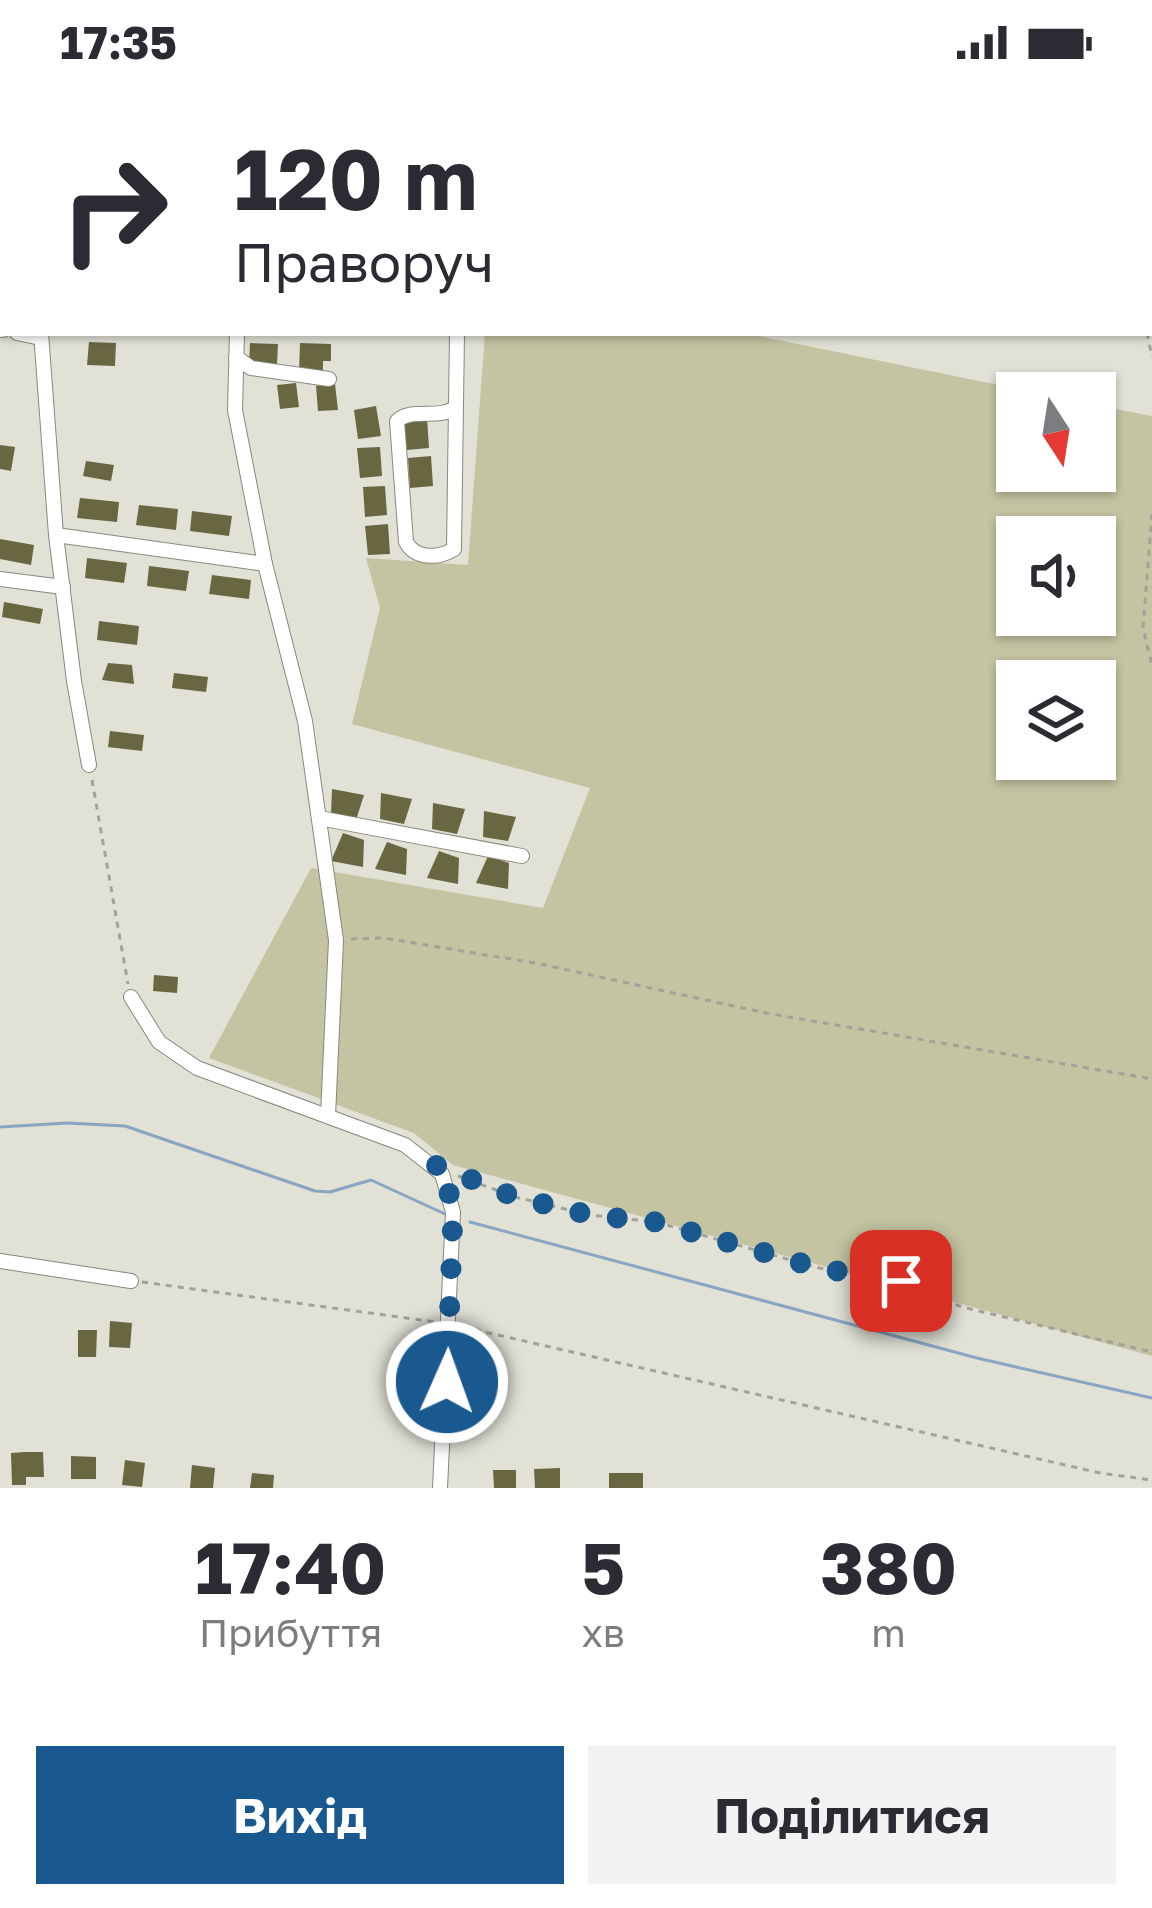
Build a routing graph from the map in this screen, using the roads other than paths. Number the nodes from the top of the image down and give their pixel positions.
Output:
1 (41, 336) edge
2 (237, 336) edge
3 (457, 336) edge
4 (236, 357) junction
5 (329, 379) dead end
6 (454, 408) junction
7 (56, 535) junction
8 (265, 564) junction
9 (0, 579) edge
10 (63, 587) junction
11 (89, 765) road end
12 (319, 818) junction
13 (522, 856) dead end
14 (131, 997) road end
15 (328, 1116) junction
16 (0, 1261) edge
17 (130, 1280) road end
18 (440, 1488) edge

1 - 7 street
2 - 4 street
3 - 6 street
4 - 5 street
4 - 8 street
6 - 6 street
7 - 8 street
7 - 10 street
8 - 12 street
9 - 10 street
10 - 11 street
12 - 13 street
12 - 15 street
14 - 15 street
15 - 18 street
16 - 17 street

